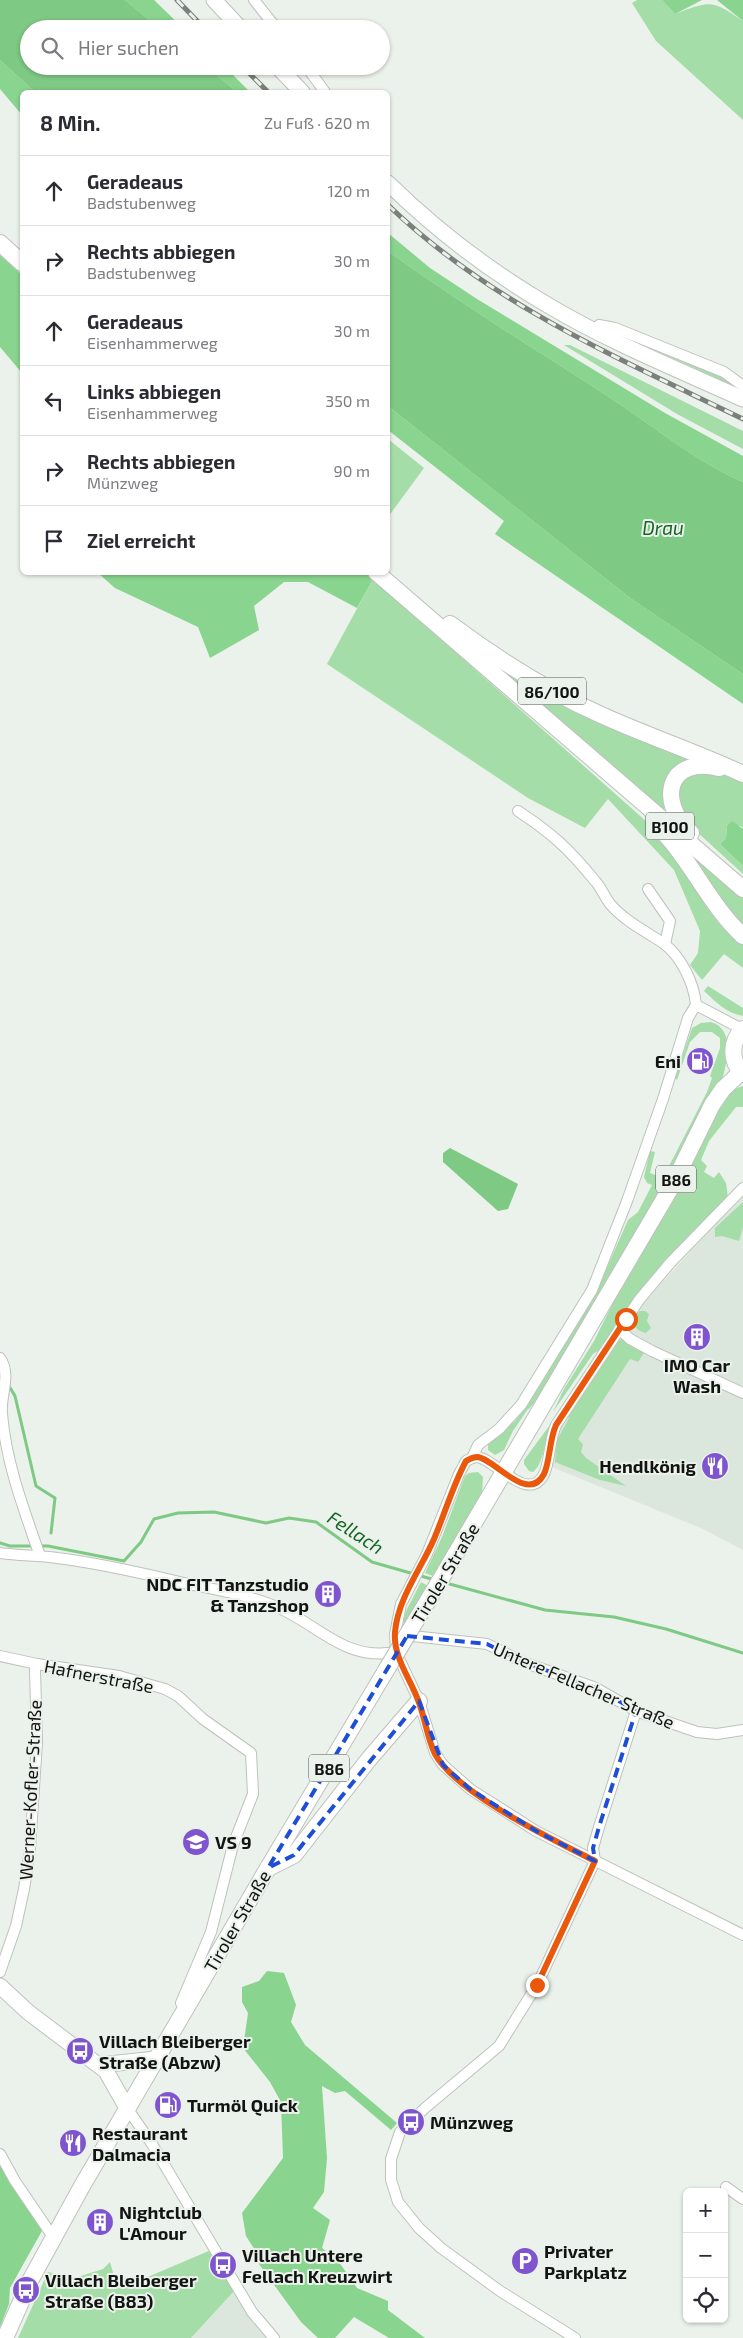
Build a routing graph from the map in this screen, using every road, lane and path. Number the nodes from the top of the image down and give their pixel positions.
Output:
1 (214, 0) edge
2 (254, 0) edge
3 (233, 20) edge
4 (270, 20) edge
5 (286, 75) edge
6 (313, 75) edge
7 (300, 90) edge
8 (324, 90) edge
9 (390, 185) edge
10 (0, 243) edge
11 (20, 261) edge
12 (596, 331) junction
13 (743, 386) edge
14 (743, 399) edge
15 (390, 574) edge
16 (379, 575) edge
17 (743, 775) edge
18 (617, 781) junction
19 (518, 811) dead end
20 (722, 871) junction
21 (743, 888) edge
22 (648, 890) dead end
23 (743, 936) edge
24 (665, 944) junction
25 (696, 1005) junction
26 (743, 1029) edge
27 (742, 1073) edge
28 (743, 1188) edge
29 (619, 1330) junction
30 (0, 1358) edge
31 (743, 1393) edge
32 (472, 1458) junction
33 (504, 1474) junction
34 (38, 1549) junction
35 (0, 1554) edge
36 (395, 1634) junction
37 (396, 1652) junction
38 (0, 1656) edge
39 (37, 1664) junction
40 (419, 1701) junction
41 (636, 1711) junction
42 (743, 1730) edge
43 (595, 1861) junction
44 (268, 1868) junction
45 (743, 1935) edge
46 (0, 1972) edge
47 (0, 1986) edge
48 (176, 2026) junction
49 (156, 2060) junction
50 (99, 2065) junction
51 (127, 2108) junction
52 (0, 2154) edge
53 (726, 2187) dead end
54 (743, 2199) edge
55 (53, 2237) junction
56 (5, 2338) edge
57 (274, 2338) edge
58 (575, 2338) edge

1 - 3 main road
2 - 4 street
5 - 7 main road
6 - 8 street
9 - 12 main road
10 - 11 main road
12 - 13 street
12 - 14 main road
15 - 17 main road, 86/100
16 - 18 main road, B100
17 - 20 main road, 86/100
18 - 20 main road, B100
18 - 23 main road
19 - 24 street
20 - 21 main road, B100
22 - 24 street
24 - 25 street
25 - 26 street
25 - 32 street
26 - 27 main road
27 - 33 main road, Tiroler Straße / B86
28 - 29 street
29 - 31 street
29 - 33 street
30 - 34 street
32 - 33 street
32 - 36 street
33 - 44 main road, Tiroler Straße / B86, bridge
34 - 35 street
34 - 37 street
36 - 37 street
36 - 41 street, Untere Fellacher Straße
37 - 40 street
38 - 39 street, Hafnerstraße
39 - 46 street, Werner-Kofler-Straße
39 - 48 street, Hafnerstraße
40 - 43 street
40 - 44 main road
41 - 42 street, Untere Fellacher Straße
41 - 43 street
43 - 45 street
43 - 58 street
44 - 48 main road, Tiroler Straße / B86
47 - 50 main road
48 - 49 main road, Tiroler Straße / B86
49 - 50 main road
49 - 51 main road, Tiroler Straße / B86
50 - 51 main road
51 - 55 main road, Tiroler Straße / B86
51 - 57 street
52 - 55 street
53 - 54 street
55 - 56 main road, Tiroler Straße / B86

